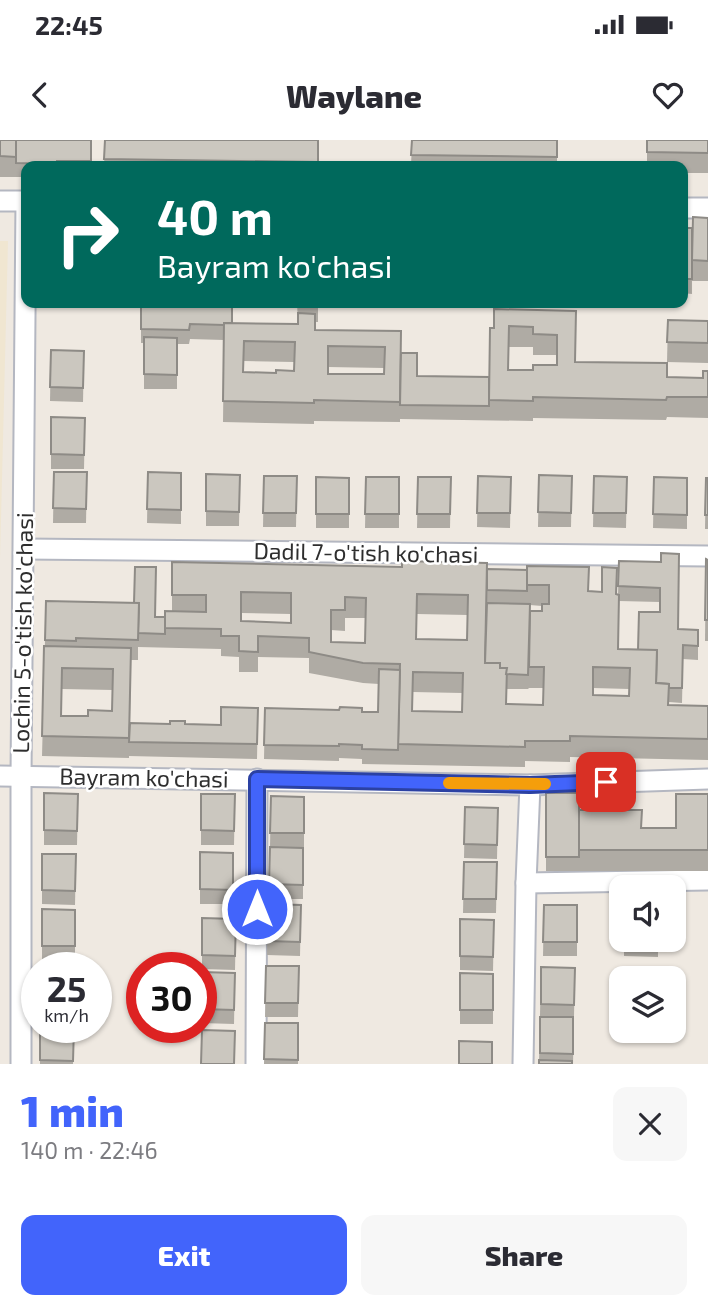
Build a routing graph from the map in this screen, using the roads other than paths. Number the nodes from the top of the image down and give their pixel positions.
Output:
1 (0, 201) edge
2 (21, 201) edge
3 (688, 208) edge
4 (708, 208) edge
5 (25, 308) edge
6 (24, 549) junction
7 (708, 556) edge
8 (0, 776) edge
9 (21, 777) junction
10 (257, 779) junction
11 (708, 779) edge
12 (530, 785) junction
13 (708, 880) edge
14 (526, 883) junction
15 (22, 1064) edge
16 (256, 1064) edge
17 (523, 1064) edge

1 - 2 street
3 - 4 street
5 - 6 street, Lochin 5-o'tish ko'chasi
6 - 7 street, Dadil 7-o'tish ko'chasi
6 - 9 street, Lochin 5-o'tish ko'chasi
8 - 9 street, Bayram ko'chasi
9 - 10 street, Bayram ko'chasi
9 - 15 street, Lochin 5-o'tish ko'chasi
10 - 12 street, Bayram ko'chasi
10 - 16 street
11 - 12 street, Bayram ko'chasi
12 - 14 street
13 - 14 street
14 - 17 street

